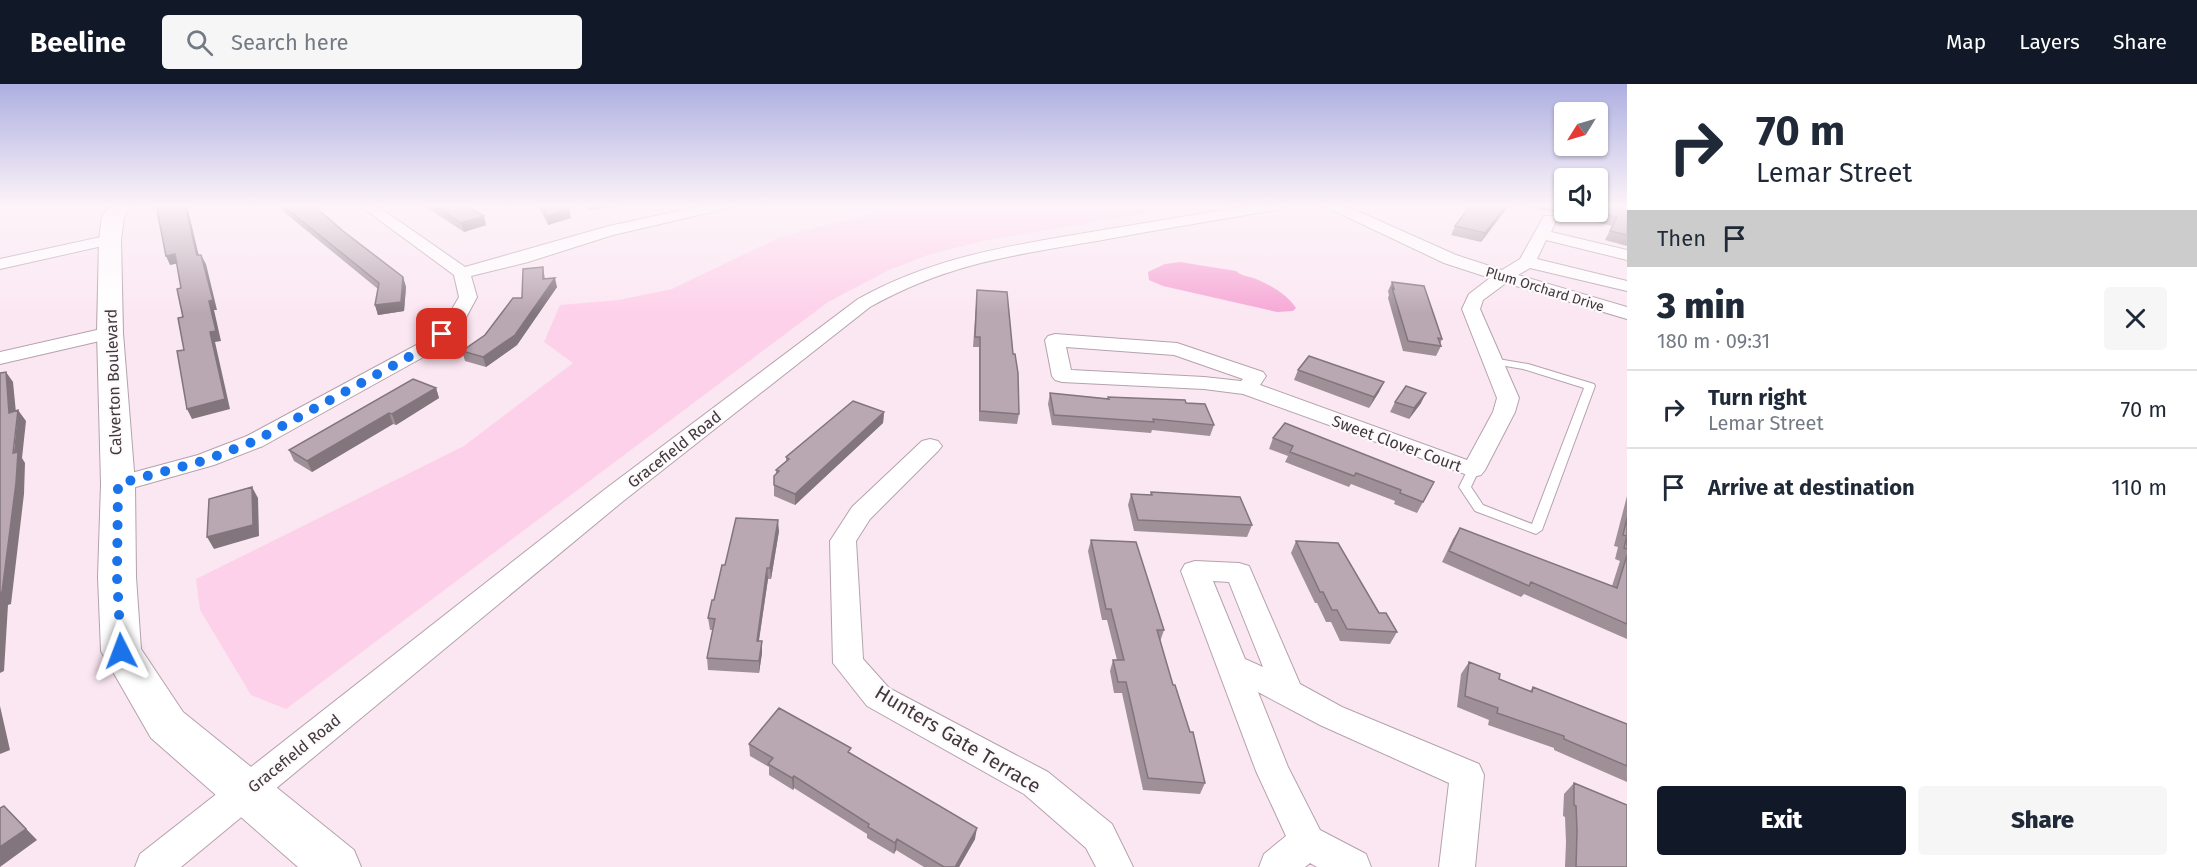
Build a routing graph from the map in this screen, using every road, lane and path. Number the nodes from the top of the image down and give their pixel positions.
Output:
1 (103, 242) edge
2 (110, 242) edge
3 (418, 242) edge
4 (575, 242) edge
5 (1064, 242) edge
6 (1412, 242) edge
7 (1537, 242) edge
8 (1588, 242) edge
9 (1627, 255) edge
10 (1527, 261) junction
11 (0, 264) edge
12 (462, 273) junction
13 (1502, 277) junction
14 (1627, 286) edge
15 (1627, 313) edge
16 (110, 333) junction
17 (0, 358) edge
18 (1492, 361) junction
19 (1247, 388) junction
20 (930, 446) dead end
21 (1473, 470) junction
22 (118, 484) junction
23 (1234, 668) junction
24 (1288, 692) junction
25 (245, 793) junction
26 (1307, 842) junction
27 (153, 867) edge
28 (336, 867) edge
29 (1115, 867) edge
30 (1277, 867) edge
31 (1353, 867) edge
32 (1457, 867) edge

1 - 11 street
2 - 16 street, Calverton Boulevard
3 - 12 street
4 - 12 street
5 - 25 street, Gracefield Road
6 - 13 street, Plum Orchard Drive
7 - 10 street
8 - 9 street
10 - 13 street, Sweet Clover Court
10 - 14 street
12 - 22 street
13 - 15 street, Plum Orchard Drive
13 - 18 street, Sweet Clover Court
16 - 17 street
16 - 22 street, Calverton Boulevard
18 - 21 street, Sweet Clover Court
18 - 21 lane
19 - 19 street, Sweet Clover Court
19 - 21 street, Sweet Clover Court
20 - 29 street, Hunters Gate Terrace
22 - 25 street, Calverton Boulevard
23 - 24 street
23 - 24 street
23 - 26 street
24 - 32 street
25 - 27 street, Gracefield Road
25 - 28 street, Calverton Boulevard
26 - 30 street
26 - 31 street

